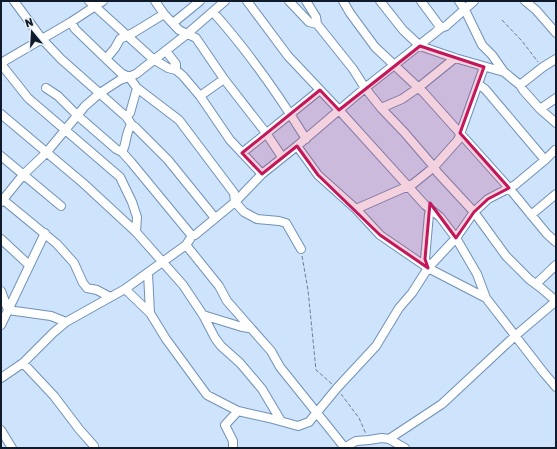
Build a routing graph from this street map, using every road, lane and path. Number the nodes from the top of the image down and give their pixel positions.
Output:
1 (14, 1) edge
2 (103, 1) edge
3 (155, 1) edge
4 (200, 1) edge
5 (225, 1) edge
6 (246, 1) edge
7 (288, 1) edge
8 (306, 1) edge
9 (343, 1) edge
10 (380, 1) edge
11 (421, 1) edge
12 (459, 1) edge
13 (474, 1) edge
14 (525, 1) edge
15 (92, 4) edge
16 (465, 10) junction
17 (213, 12) junction
18 (164, 14) junction
19 (502, 20) dead end
20 (71, 22) junction
21 (174, 23) junction
22 (317, 24) junction
23 (441, 28) junction
24 (556, 33) edge
25 (187, 34) junction
26 (126, 36) junction
27 (42, 39) junction
28 (420, 46) junction
29 (166, 51) junction
30 (455, 58) junction
31 (106, 59) junction
32 (153, 59) junction
33 (556, 59) edge
34 (1, 64) edge
35 (394, 66) junction
36 (484, 67) junction
37 (543, 67) junction
38 (176, 70) junction
39 (504, 72) junction
40 (128, 77) junction
41 (224, 79) junction
42 (478, 84) junction
43 (520, 85) junction
44 (46, 88) dead end
45 (137, 88) junction
46 (365, 88) junction
47 (418, 88) junction
48 (320, 90) junction
49 (100, 93) junction
50 (200, 96) junction
51 (556, 98) edge
52 (381, 108) junction
53 (540, 109) junction
54 (339, 110) junction
55 (1, 114) edge
56 (290, 114) junction
57 (78, 116) junction
58 (127, 116) junction
59 (556, 123) edge
60 (131, 125) junction
61 (66, 130) junction
62 (460, 133) junction
63 (266, 134) junction
64 (306, 139) junction
65 (297, 146) junction
66 (554, 150) dead end
67 (122, 152) junction
68 (46, 153) junction
69 (242, 153) junction
70 (1, 156) edge
71 (282, 157) junction
72 (545, 160) junction
73 (434, 167) junction
74 (262, 174) junction
75 (23, 175) junction
76 (408, 186) junction
77 (509, 188) junction
78 (556, 194) edge
79 (2, 200) edge
80 (235, 202) junction
81 (61, 206) dead end
82 (356, 209) junction
83 (432, 211) junction
84 (474, 212) junction
85 (531, 215) junction
86 (215, 218) junction
87 (136, 232) junction
88 (45, 233) junction
89 (192, 236) junction
90 (456, 238) junction
91 (1, 239) edge
92 (556, 242) edge
93 (186, 245) junction
94 (301, 249) joint
95 (163, 261) junction
96 (29, 264) junction
97 (556, 265) edge
98 (428, 268) junction
99 (148, 273) junction
100 (536, 284) junction
101 (125, 289) junction
102 (1, 291) edge
103 (110, 297) junction
104 (486, 298) junction
105 (556, 301) edge
106 (8, 310) junction
107 (150, 313) junction
108 (203, 315) junction
109 (66, 322) junction
110 (1, 325) edge
111 (249, 328) junction
112 (515, 336) junction
113 (23, 363) junction
114 (1, 378) edge
115 (556, 387) edge
116 (337, 388) junction
117 (238, 411) junction
118 (317, 413) junction
119 (280, 421) junction
120 (1, 430) edge
121 (389, 439) junction
122 (369, 440) junction
123 (94, 446) dead end
124 (12, 448) edge
125 (233, 448) edge
126 (345, 448) edge
127 (405, 448) edge

1 - 27 street
2 - 15 street
3 - 18 street
4 - 21 street
5 - 17 street
6 - 48 street
7 - 22 street
8 - 22 street
9 - 35 street
10 - 28 street
11 - 23 street
12 - 16 street
13 - 16 street
14 - 24 street
15 - 20 street
15 - 26 street
16 - 23 street
16 - 39 street
17 - 25 street
17 - 56 street
18 - 21 street
18 - 26 street
19 - 37 path
20 - 27 street
20 - 31 street
21 - 25 street
22 - 46 street
23 - 28 street
25 - 29 street
25 - 41 street
26 - 31 street
26 - 32 street
27 - 34 street
27 - 49 street
28 - 30 street
28 - 35 street
29 - 32 street
29 - 38 street
30 - 36 street
30 - 47 street
31 - 40 street
32 - 38 street
32 - 40 street
33 - 37 street
34 - 61 street
35 - 46 street
35 - 47 street
36 - 39 street
36 - 42 street
37 - 43 street
38 - 50 street
39 - 43 street
40 - 45 street
40 - 49 street
41 - 50 street
41 - 63 street
42 - 62 street
42 - 72 street
43 - 53 street
44 - 57 street
45 - 58 street
45 - 80 street
46 - 52 street
46 - 54 street
47 - 52 street
47 - 62 street
48 - 54 street
48 - 56 street
49 - 57 street
49 - 58 street
50 - 69 street
51 - 53 street
52 - 73 street
53 - 59 street
54 - 64 street
54 - 76 street
55 - 68 street
56 - 63 street
56 - 64 street
57 - 61 street
57 - 67 street
58 - 60 street
60 - 67 street
60 - 86 street
61 - 68 street
61 - 87 street
62 - 73 street
62 - 77 street
63 - 69 street
63 - 71 street
64 - 65 street
65 - 71 street
65 - 82 street
66 - 72 street
67 - 89 street
68 - 75 street
68 - 87 street
69 - 74 street
70 - 75 street
71 - 74 street
72 - 77 street
73 - 76 street
73 - 84 street
74 - 80 street
75 - 79 street
75 - 81 street
76 - 82 street
76 - 83 street
77 - 84 street
77 - 85 street
78 - 85 street
79 - 88 street
80 - 86 street
80 - 94 street
82 - 98 street
83 - 90 street
83 - 98 street
84 - 90 street
84 - 100 street
85 - 92 street
86 - 89 street
87 - 95 street
88 - 96 street
88 - 103 street
89 - 93 street
90 - 98 street
90 - 104 street
91 - 96 street
93 - 95 street
93 - 111 street
94 - 116 path
95 - 99 street
95 - 108 street
96 - 106 street
97 - 100 street
98 - 104 street
98 - 116 street
99 - 101 street
99 - 107 street
100 - 105 street
101 - 103 street
101 - 107 street
102 - 106 street
103 - 109 street
104 - 112 street
105 - 112 street
106 - 109 street
106 - 110 street
107 - 117 street
108 - 111 street
108 - 119 street
109 - 113 street
111 - 118 street
112 - 115 street
112 - 121 street
113 - 114 street
113 - 123 street
116 - 118 street
116 - 122 path
117 - 119 street
117 - 125 street
118 - 119 street
118 - 126 street
120 - 124 street
121 - 122 street
121 - 127 street
122 - 126 street

